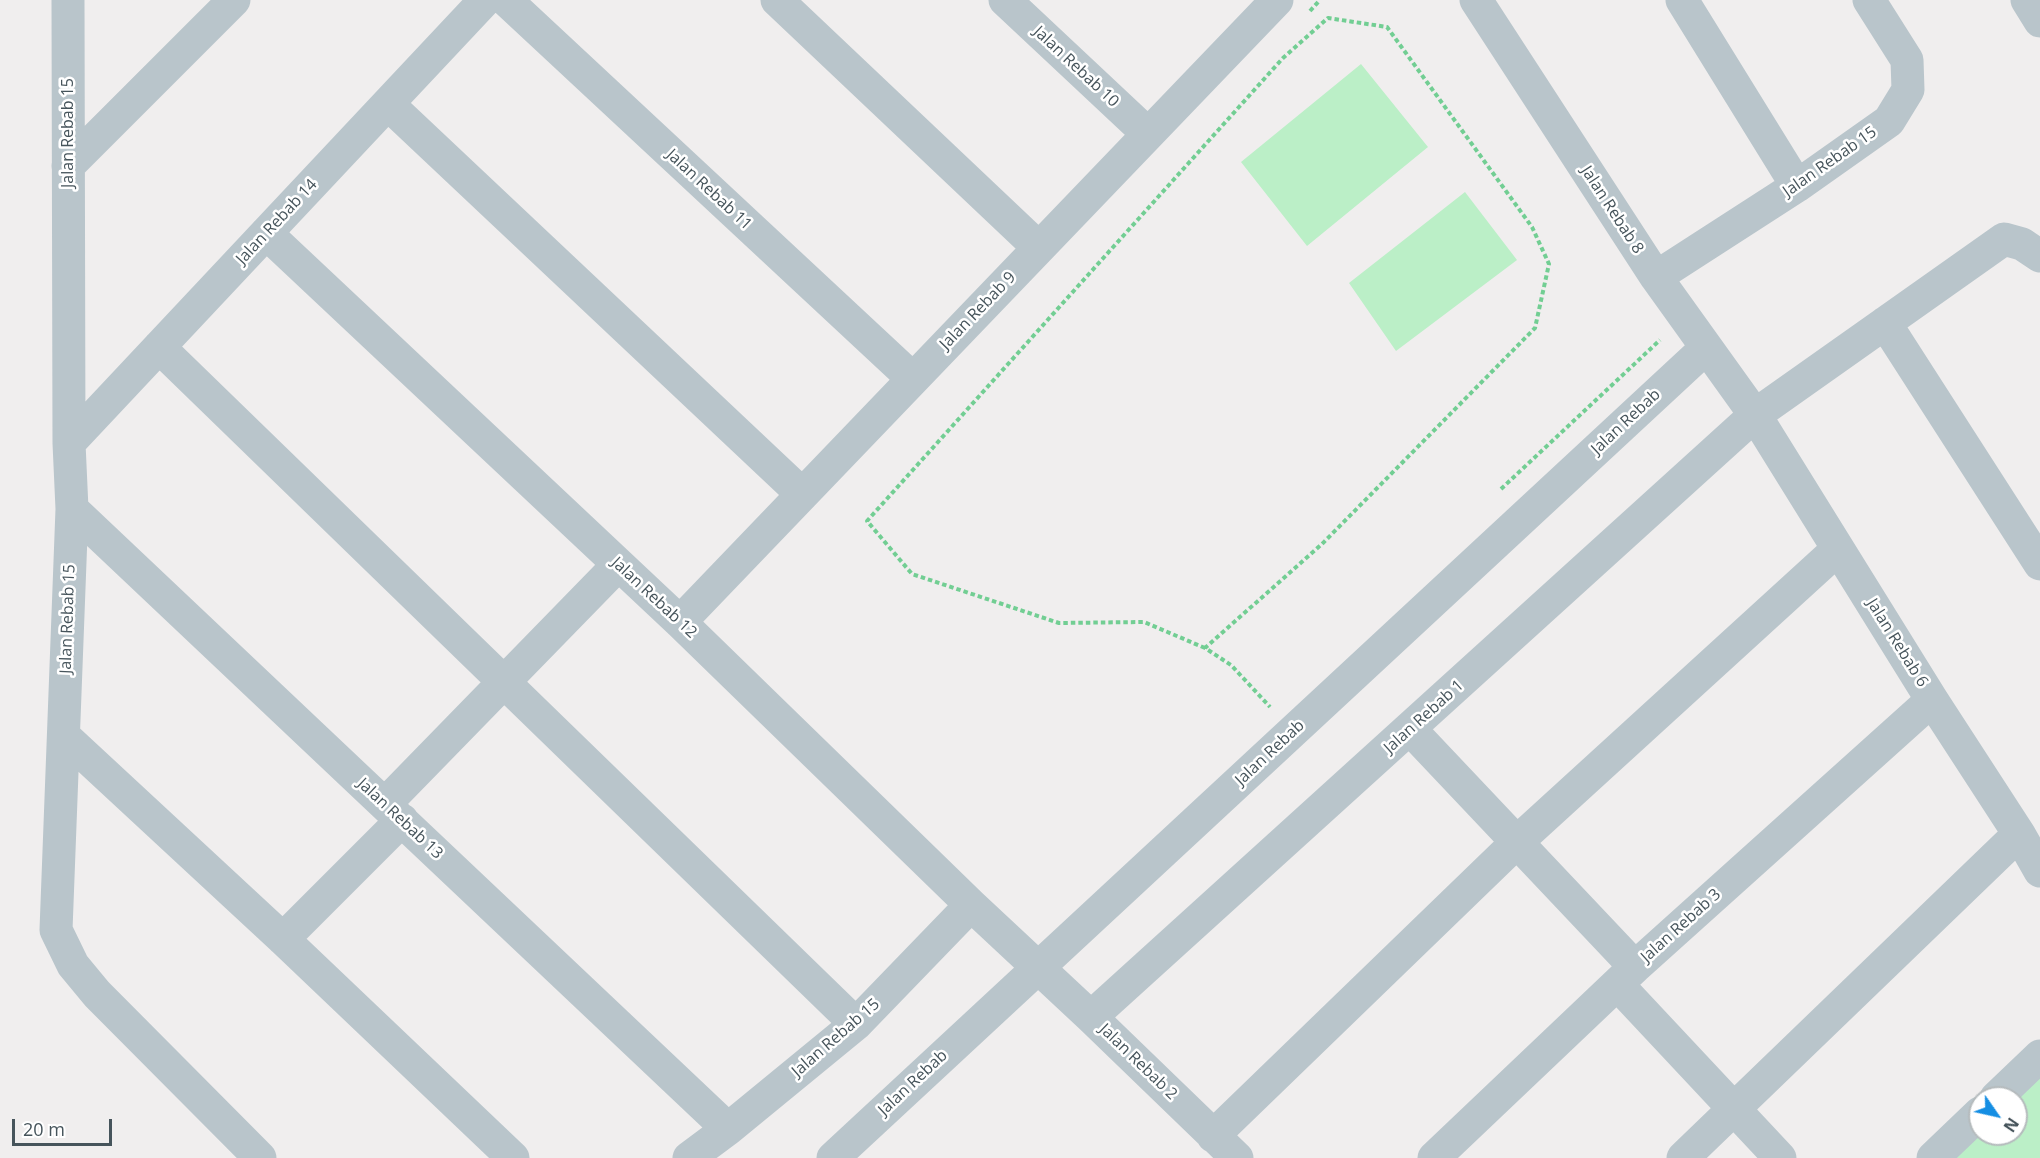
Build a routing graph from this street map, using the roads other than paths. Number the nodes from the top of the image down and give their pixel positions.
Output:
1 (68, 0) edge
2 (234, 0) edge
3 (485, 0) edge
4 (506, 0) edge
5 (777, 0) edge
6 (1005, 0) edge
7 (1476, 0) edge
8 (1682, 0) edge
9 (1869, 0) edge
10 (2027, 0) edge
11 (1291, 8) edge
12 (2040, 21) edge
13 (388, 104) junction
14 (1148, 134) junction
15 (68, 166) junction
16 (1797, 186) junction
17 (266, 233) junction
18 (1039, 248) junction
19 (2040, 256) edge
20 (1656, 277) junction
21 (1885, 322) junction
22 (159, 347) junction
23 (1706, 348) junction
24 (913, 379) junction
25 (1755, 415) junction
26 (69, 443) junction
27 (802, 494) junction
28 (72, 509) junction
29 (1838, 549) junction
30 (2040, 564) edge
31 (618, 565) junction
32 (680, 622) junction
33 (505, 681) junction
34 (1932, 700) junction
35 (1410, 729) junction
36 (64, 736) junction
37 (393, 812) junction
38 (2019, 834) junction
39 (1518, 841) junction
40 (2040, 871) edge
41 (970, 905) junction
42 (283, 939) junction
43 (1038, 967) junction
44 (1626, 975) junction
45 (1091, 1017) junction
46 (856, 1024) junction
47 (2040, 1056) edge
48 (2009, 1086) edge
49 (1734, 1109) junction
50 (1968, 1124) edge
51 (728, 1130) junction
52 (1213, 1136) junction
53 (260, 1158) edge
54 (513, 1158) edge
55 (689, 1158) edge
56 (833, 1158) edge
57 (1237, 1158) edge
58 (1434, 1158) edge
59 (1683, 1158) edge
60 (1780, 1158) edge
61 (1933, 1158) edge

1 - 15 street, Jalan Rebab 15
2 - 15 street
3 - 13 street, Jalan Rebab 14
4 - 24 street, Jalan Rebab 11
5 - 18 street
6 - 14 street, Jalan Rebab 10
7 - 20 street, Jalan Rebab 8
8 - 16 street
9 - 16 street, Jalan Rebab 15
10 - 12 street
11 - 14 street, Jalan Rebab 9
13 - 17 street, Jalan Rebab 14
13 - 27 street
14 - 18 street, Jalan Rebab 9
15 - 26 street, Jalan Rebab 15
16 - 20 street, Jalan Rebab 15
17 - 22 street, Jalan Rebab 14
17 - 31 street, Jalan Rebab 12
18 - 24 street, Jalan Rebab 9
19 - 21 street, Jalan Rebab 1
20 - 23 street, Jalan Rebab 8
21 - 25 street, Jalan Rebab 1
21 - 30 street
22 - 26 street, Jalan Rebab 14
22 - 33 street
23 - 25 street, Jalan Rebab 8
23 - 43 street, Jalan Rebab
24 - 27 street, Jalan Rebab 9
25 - 29 street, Jalan Rebab 6
25 - 35 street, Jalan Rebab 1
26 - 28 street, Jalan Rebab 15
27 - 32 street, Jalan Rebab 9
28 - 36 street, Jalan Rebab 15
28 - 37 street, Jalan Rebab 13
29 - 34 street, Jalan Rebab 6
29 - 39 street
31 - 32 street, Jalan Rebab 12
31 - 33 street
32 - 41 street, Jalan Rebab 12
33 - 37 street
33 - 46 street
34 - 38 street, Jalan Rebab 6
34 - 44 street, Jalan Rebab 3
35 - 39 street
35 - 45 street, Jalan Rebab 1
36 - 42 street
36 - 53 street, Jalan Rebab 15
37 - 42 street
37 - 51 street, Jalan Rebab 13
38 - 40 street, Jalan Rebab 6
38 - 49 street
39 - 44 street
39 - 52 street
41 - 43 street, Jalan Rebab 12
41 - 46 street, Jalan Rebab 15
42 - 54 street
43 - 45 street, Jalan Rebab 2
43 - 56 street, Jalan Rebab
44 - 49 street
44 - 58 street, Jalan Rebab 3
45 - 52 street, Jalan Rebab 2
46 - 51 street, Jalan Rebab 15
47 - 48 street
49 - 59 street
49 - 60 street
50 - 61 street
51 - 55 street, Jalan Rebab 15
52 - 57 street, Jalan Rebab 2

